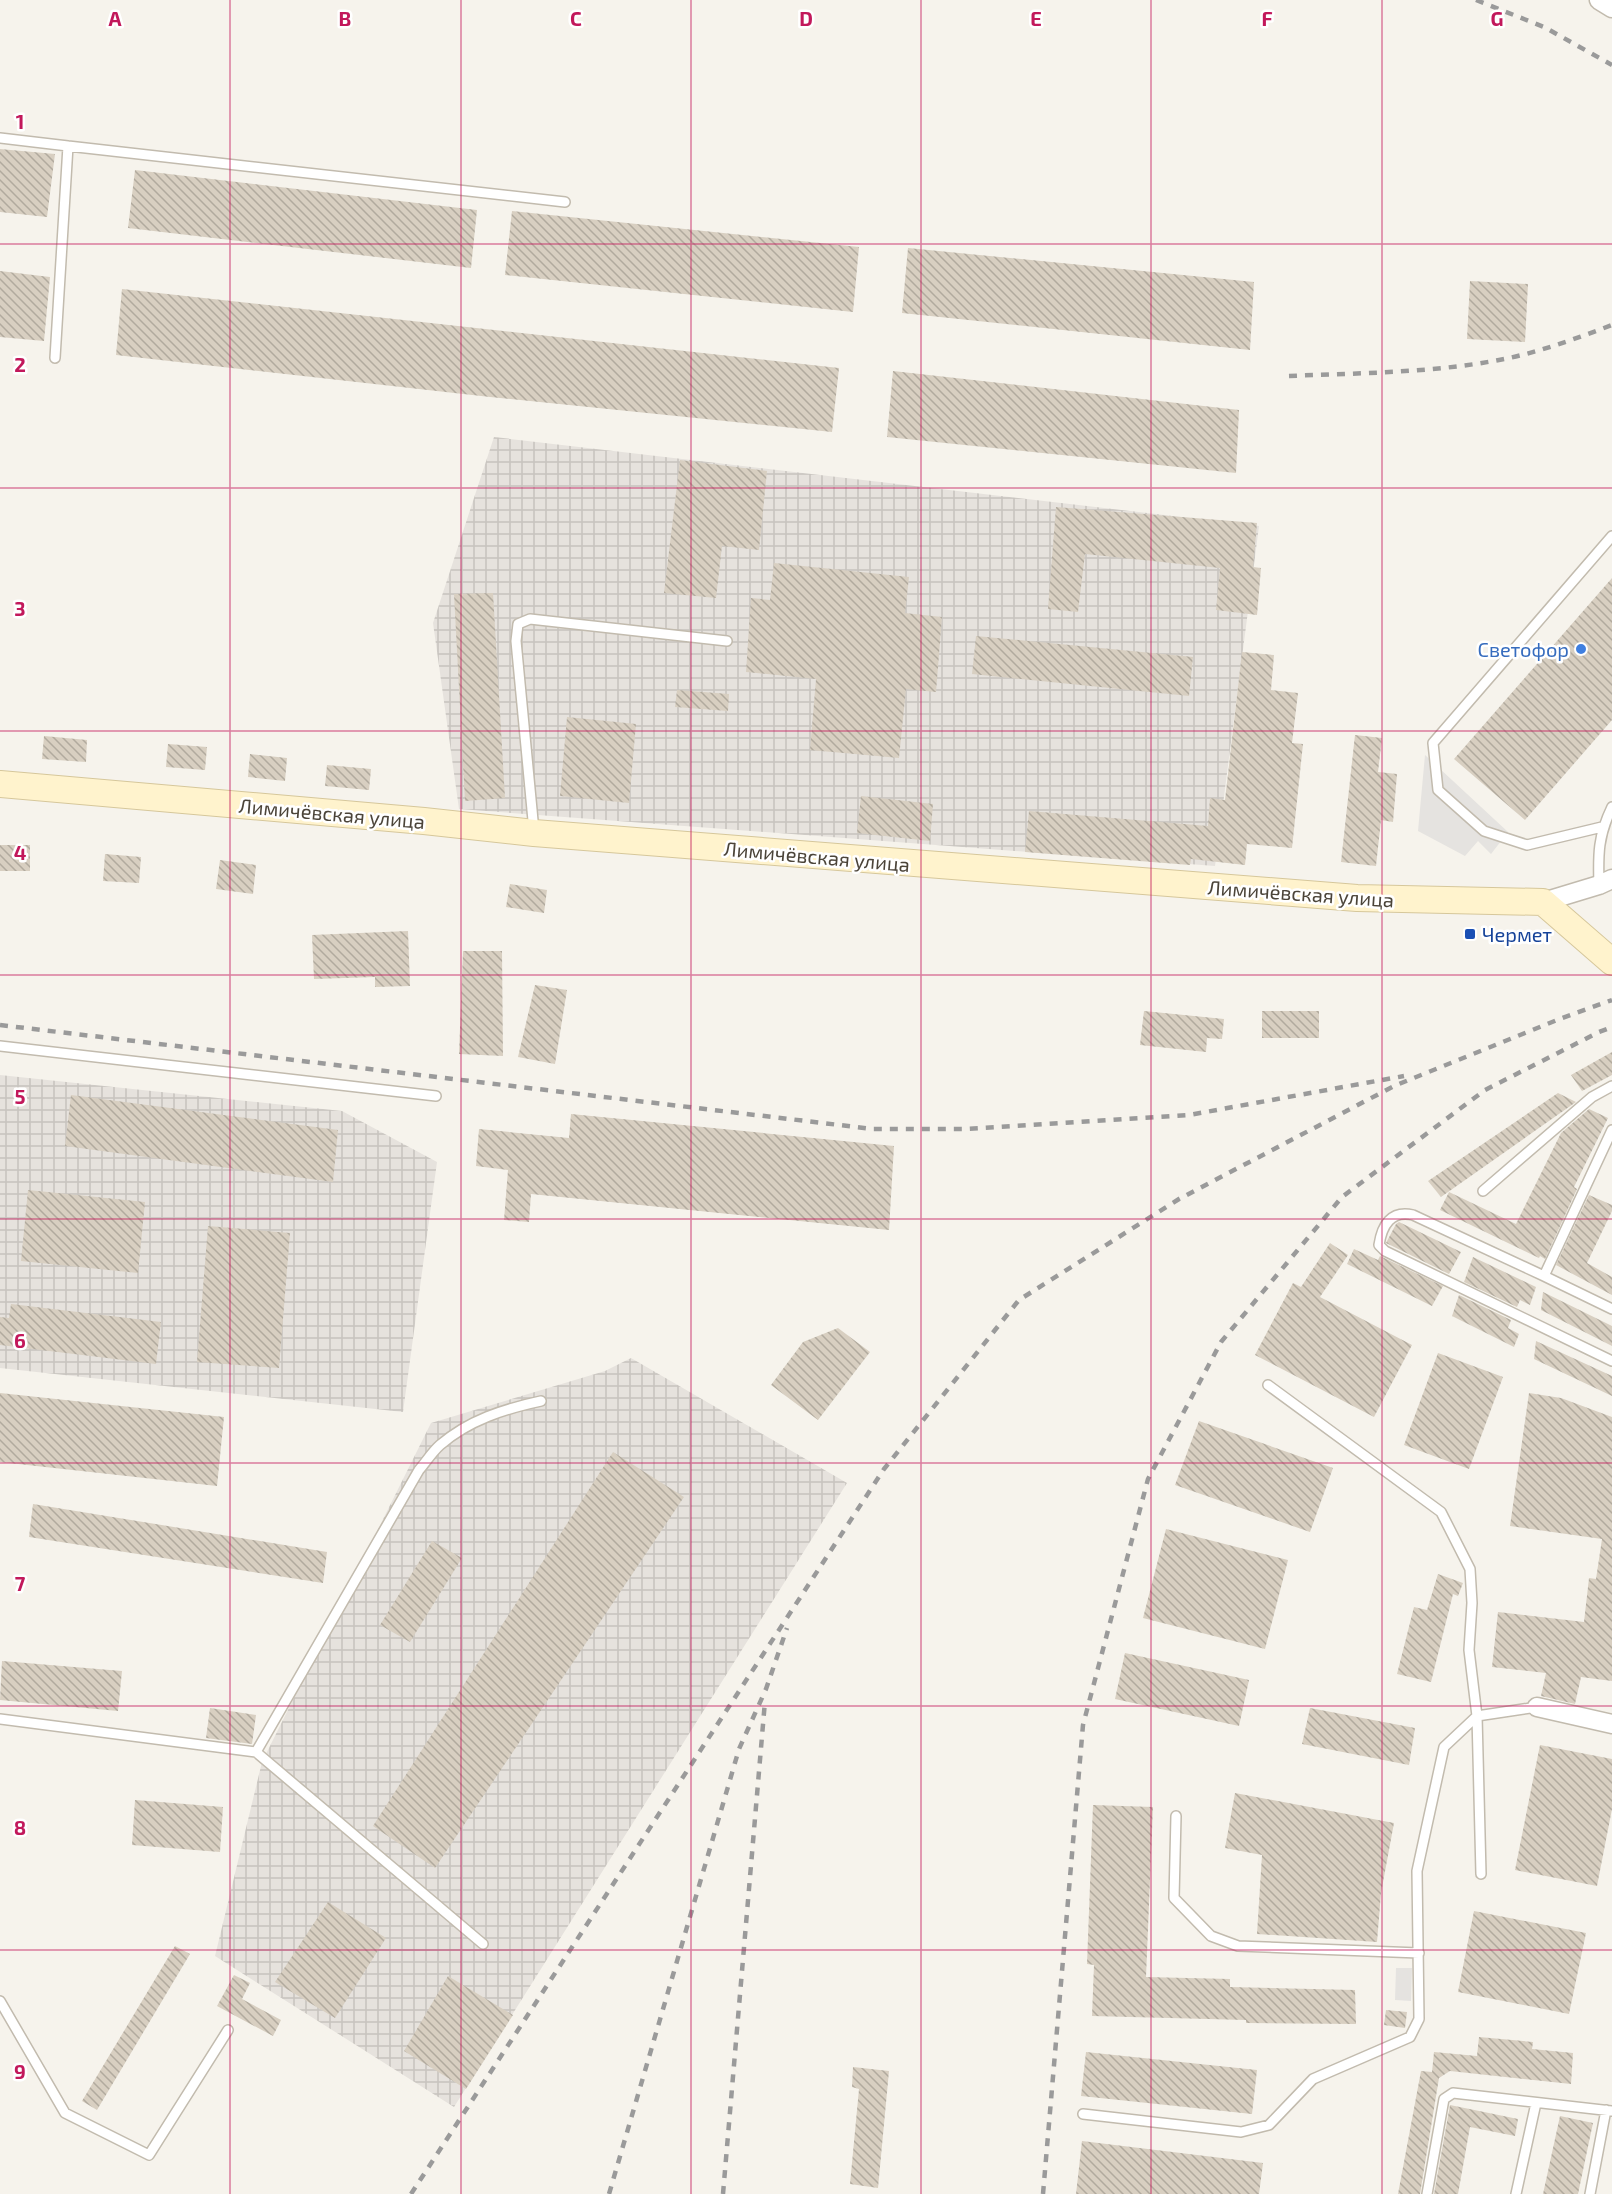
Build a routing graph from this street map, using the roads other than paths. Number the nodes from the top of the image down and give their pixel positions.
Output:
1 (1599, 0) edge
2 (1612, 8) edge
3 (0, 138) edge
4 (68, 146) junction
5 (566, 201) dead end
6 (55, 358) dead end
7 (1612, 536) edge
8 (728, 641) dead end
9 (0, 784) edge
10 (1612, 807) edge
11 (1602, 827) junction
12 (534, 833) junction
13 (1606, 882) edge
14 (1543, 902) junction
15 (1612, 962) edge
16 (0, 1046) edge
17 (1612, 1086) edge
18 (436, 1096) dead end
19 (1612, 1130) edge
20 (1483, 1191) dead end
21 (1544, 1276) junction
22 (1612, 1309) edge
23 (1612, 1361) edge
24 (1268, 1385) dead end
25 (541, 1401) dead end
26 (1537, 1707) joint
27 (1478, 1716) junction
28 (0, 1719) edge
29 (1612, 1724) edge
30 (256, 1752) junction
31 (1176, 1816) dead end
32 (1481, 1874) dead end
33 (483, 1944) dead end
34 (1419, 1953) junction
35 (0, 2001) edge
36 (228, 2030) dead end
37 (1536, 2103) junction
38 (1609, 2111) edge
39 (1083, 2114) dead end
40 (1427, 2194) edge
41 (1516, 2194) edge
42 (1590, 2194) edge

1 - 2 street
3 - 4 lane
4 - 5 lane
4 - 6 lane
7 - 11 lane
8 - 12 lane
9 - 12 main road, Лимичёвская улица
10 - 11 lane
11 - 13 lane
12 - 14 main road, Лимичёвская улица
13 - 14 street
14 - 15 main road
16 - 18 lane
17 - 20 lane
19 - 21 lane
21 - 22 lane
21 - 23 lane
24 - 27 lane
25 - 30 lane
26 - 27 lane
26 - 29 street
27 - 32 lane
27 - 34 lane
28 - 30 lane
30 - 33 lane
31 - 34 lane
34 - 39 lane
35 - 36 lane
37 - 38 lane
37 - 40 lane
37 - 41 lane
38 - 42 lane

